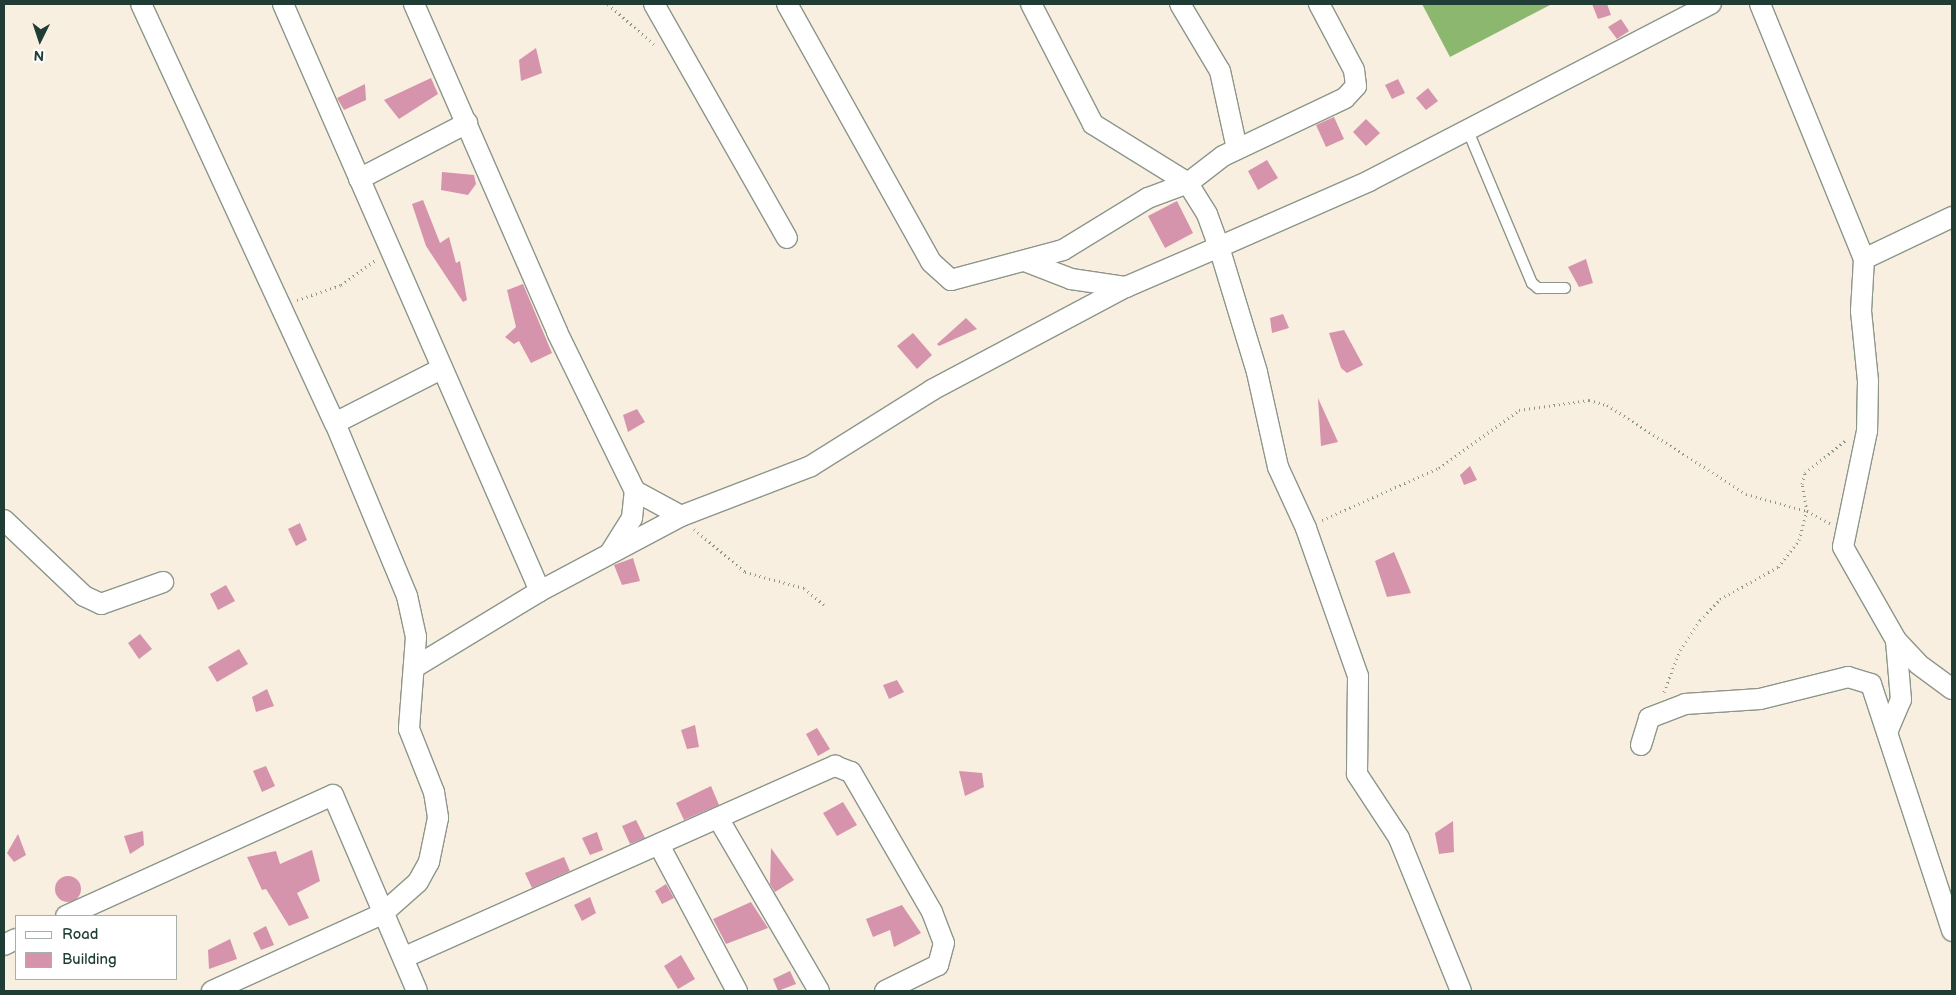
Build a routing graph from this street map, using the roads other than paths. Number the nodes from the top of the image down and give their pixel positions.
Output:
1 (141, 4) edge
2 (282, 4) edge
3 (414, 4) edge
4 (654, 4) edge
5 (787, 4) edge
6 (1031, 4) edge
7 (1180, 4) edge
8 (1319, 4) edge
9 (1711, 4) edge
10 (1760, 4) edge
11 (467, 123) junction
12 (1468, 131) junction
13 (1237, 149) junction
14 (359, 179) junction
15 (1188, 184) junction
16 (1952, 217) edge
17 (787, 238) dead end
18 (1219, 247) junction
19 (1864, 259) junction
20 (1027, 262) junction
21 (1126, 287) junction
22 (1565, 288) dead end
23 (441, 369) junction
24 (335, 424) junction
25 (635, 491) junction
26 (681, 516) junction
27 (4, 520) edge
28 (609, 555) junction
29 (163, 582) dead end
30 (540, 591) junction
31 (1896, 640) junction
32 (415, 667) junction
33 (1952, 689) edge
34 (1888, 730) junction
35 (1640, 745) dead end
36 (718, 818) junction
37 (659, 845) junction
38 (382, 914) junction
39 (68, 915) edge
40 (1952, 931) edge
41 (405, 957) junction
42 (212, 991) edge
43 (417, 991) edge
44 (737, 991) edge
45 (819, 991) edge
46 (884, 991) edge
47 (1461, 991) edge

1 - 24 street
2 - 14 street
3 - 11 street
4 - 17 street
5 - 20 street
6 - 15 street
7 - 13 street
8 - 13 street
9 - 12 street
10 - 19 street
11 - 14 street
11 - 25 street
12 - 18 street
12 - 22 lane
13 - 15 street
14 - 23 street
15 - 18 street
15 - 20 street
16 - 19 street
18 - 21 street
18 - 47 street
19 - 31 street
20 - 21 street
21 - 26 street
23 - 24 street
23 - 30 street
24 - 32 street
25 - 26 street
25 - 28 street
26 - 28 street
27 - 29 street
28 - 30 street
30 - 32 street
31 - 33 street
31 - 34 street
32 - 38 street
34 - 35 street
34 - 40 street
36 - 37 street
36 - 45 street
36 - 46 street
37 - 41 street
37 - 44 street
38 - 39 street
38 - 41 street
38 - 42 street
41 - 43 street

